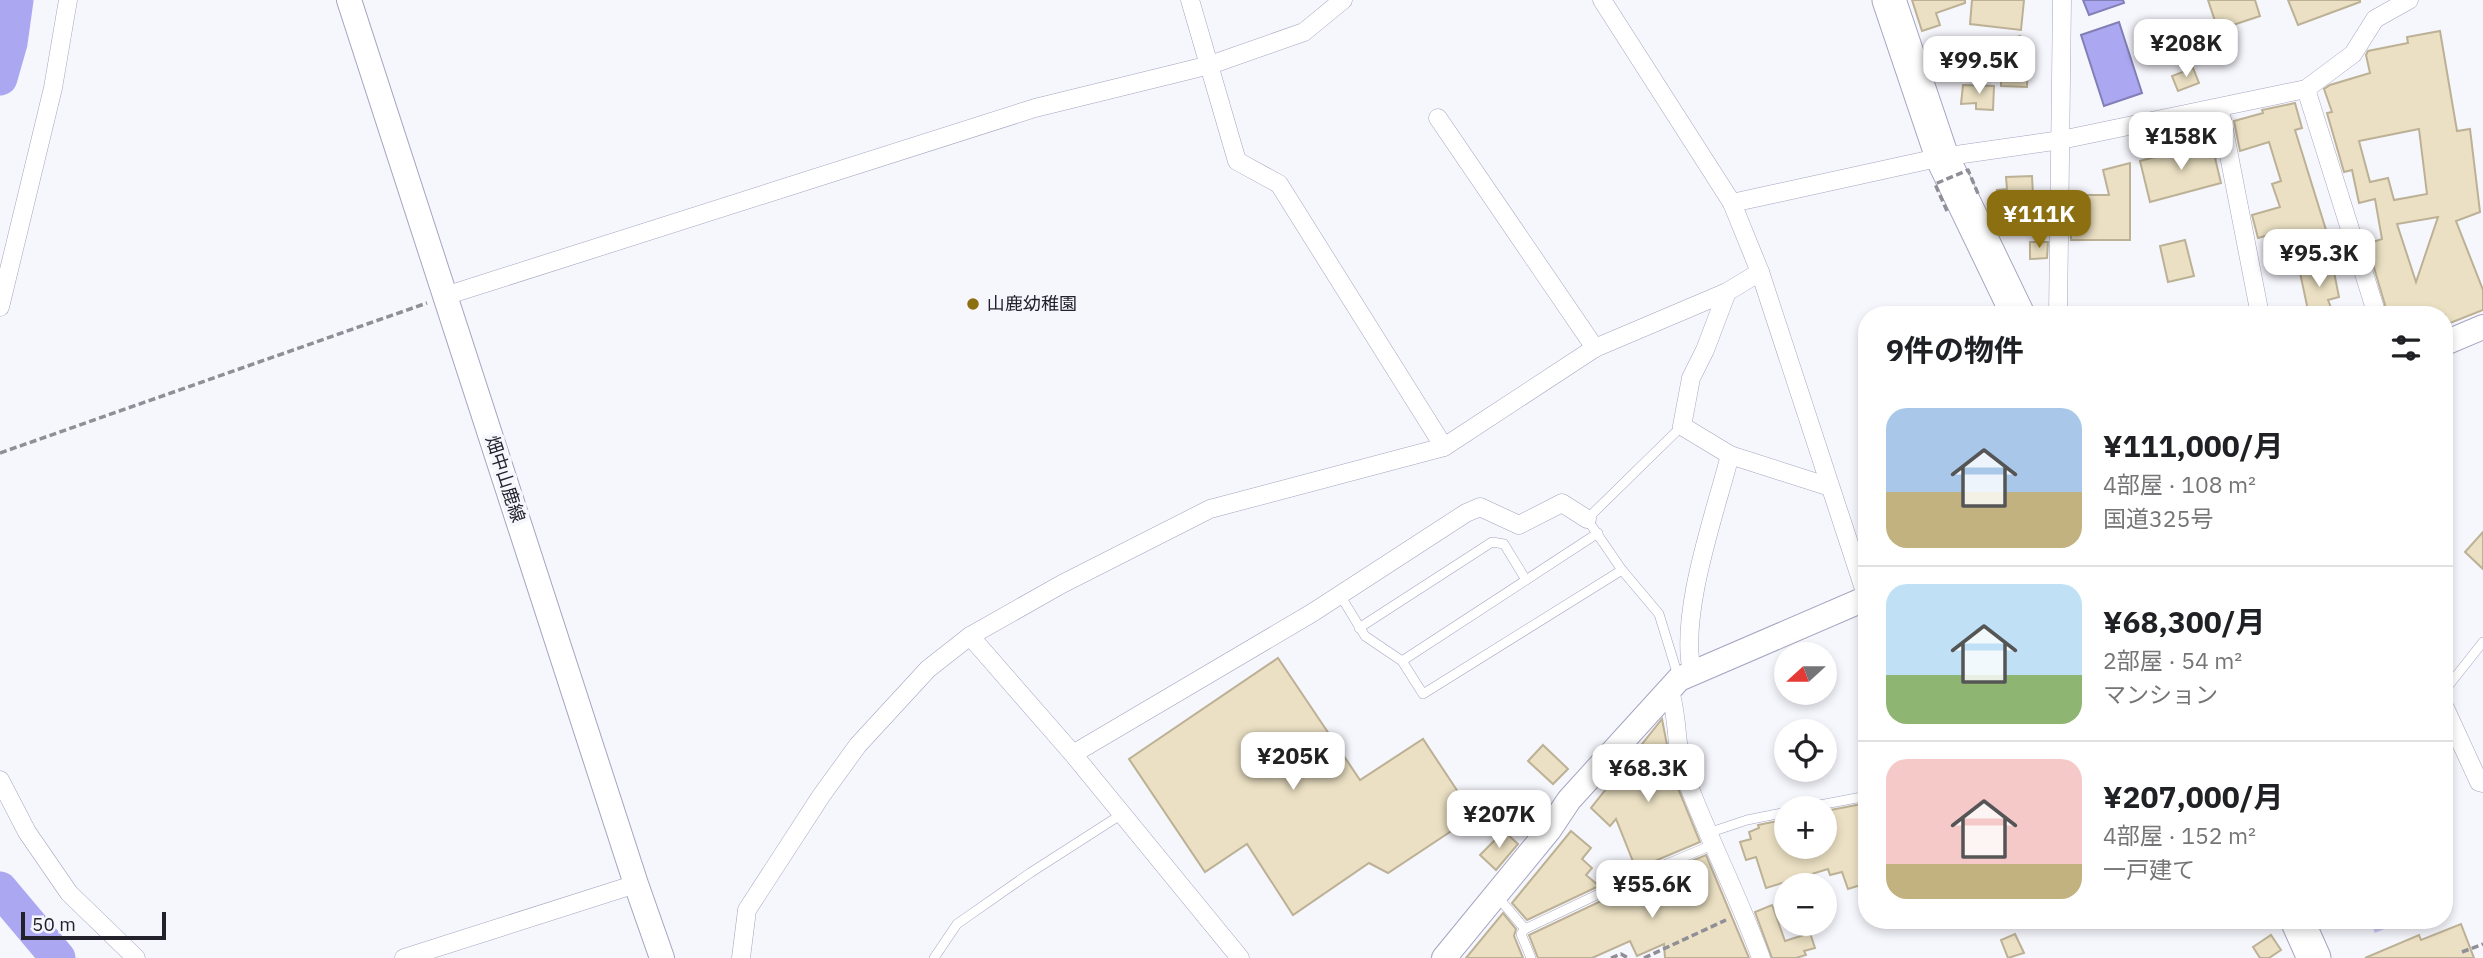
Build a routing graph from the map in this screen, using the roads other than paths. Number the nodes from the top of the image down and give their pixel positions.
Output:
1 (68, 0) edge
2 (349, 0) edge
3 (1191, 0) edge
4 (1343, 0) edge
5 (1602, 0) edge
6 (1889, 0) edge
7 (2062, 0) edge
8 (2409, 0) edge
9 (1210, 65) junction
10 (2306, 89) junction
11 (2220, 109) junction
12 (1438, 118) dead end
13 (2061, 140) junction
14 (1942, 157) junction
15 (1732, 203) junction
16 (1760, 272) junction
17 (1727, 292) junction
18 (445, 296) junction
19 (2014, 306) edge
20 (2058, 306) edge
21 (2258, 306) edge
22 (2374, 306) edge
23 (0, 307) edge
24 (2483, 327) edge
25 (2453, 340) edge
26 (1595, 348) junction
27 (1682, 426) junction
28 (1444, 447) junction
29 (1730, 455) junction
30 (1830, 487) junction
31 (1592, 526) junction
32 (1622, 570) junction
33 (1858, 571) edge
34 (1526, 580) junction
35 (1340, 595) junction
36 (1858, 602) edge
37 (1359, 628) junction
38 (971, 636) junction
39 (2483, 642) edge
40 (1402, 661) junction
41 (1680, 680) junction
42 (2453, 680) edge
43 (2453, 725) edge
44 (1073, 754) junction
45 (0, 780) edge
46 (2483, 783) edge
47 (1858, 798) edge
48 (1837, 802) edge
49 (1122, 814) junction
50 (1774, 815) edge
51 (1710, 839) junction
52 (636, 884) junction
53 (1496, 895) junction
54 (1525, 929) junction
55 (2301, 929) edge
56 (136, 958) edge
57 (404, 958) edge
58 (662, 958) edge
59 (741, 958) edge
60 (934, 958) edge
61 (1240, 958) edge
62 (1444, 958) edge
63 (1531, 958) edge
64 (1761, 958) edge
65 (2314, 958) edge

1 - 23 street
2 - 18 main road, 畑中山鹿線
3 - 9 street
4 - 9 street
5 - 15 street
6 - 14 highway
7 - 13 street
8 - 10 street
9 - 18 street
9 - 28 street
10 - 11 street
10 - 22 street
11 - 13 street
11 - 21 street
12 - 26 street
13 - 14 street
13 - 20 street
14 - 15 street
14 - 19 highway
15 - 16 street
16 - 17 street
16 - 30 street
17 - 26 street
17 - 27 street
18 - 52 main road, 畑中山鹿線
24 - 25 main road
26 - 28 street
27 - 29 street
27 - 31 lane
28 - 38 street
29 - 30 street
29 - 41 street
30 - 33 street
31 - 32 lane
31 - 34 lane
31 - 35 street
32 - 40 lane
32 - 41 lane
34 - 37 lane
34 - 40 lane
35 - 37 lane
35 - 44 street
36 - 41 main road
37 - 40 lane
38 - 44 street
38 - 59 street
39 - 42 lane
41 - 51 street
41 - 53 main road
43 - 46 street
44 - 49 street
45 - 56 street
47 - 48 lane
49 - 60 lane
49 - 61 street
50 - 51 lane
51 - 54 lane
51 - 64 street
52 - 57 street
52 - 58 main road, 畑中山鹿線
53 - 54 lane
53 - 62 main road
54 - 63 lane
55 - 65 highway

